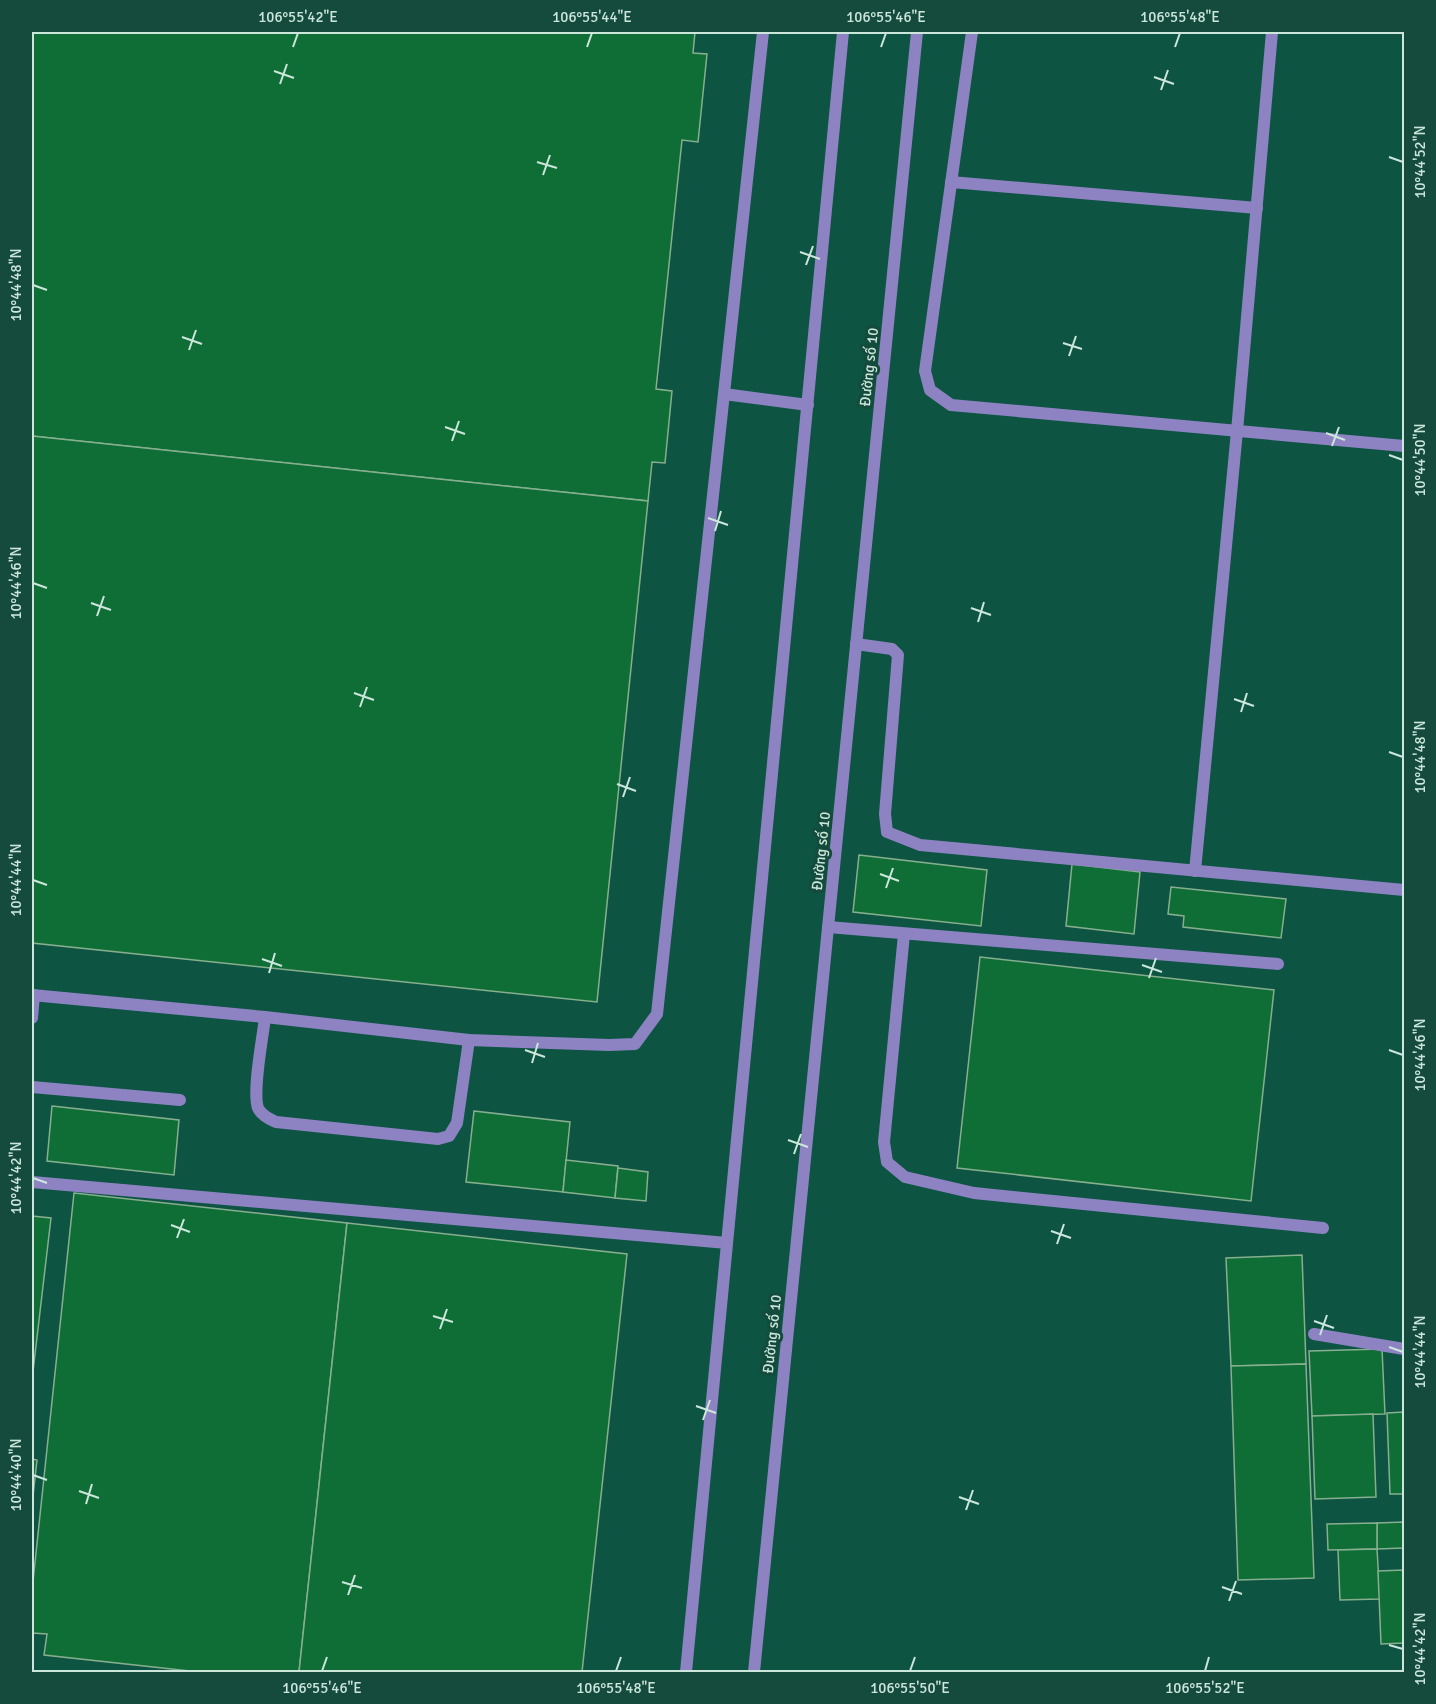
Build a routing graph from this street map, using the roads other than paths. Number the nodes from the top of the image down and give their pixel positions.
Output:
1 (763, 32) edge
2 (843, 32) edge
3 (917, 32) edge
4 (972, 32) edge
5 (1272, 32) edge
6 (951, 182) junction
7 (1257, 208) junction
8 (724, 394) junction
9 (808, 405) junction
10 (1237, 431) junction
11 (1404, 446) edge
12 (856, 644) junction
13 (1195, 871) junction
14 (1404, 890) edge
15 (828, 927) junction
16 (904, 934) junction
17 (1278, 964) dead end
18 (33, 995) edge
19 (265, 1017) junction
20 (32, 1018) edge
21 (469, 1040) junction
22 (32, 1087) edge
23 (180, 1100) dead end
24 (32, 1182) edge
25 (1323, 1228) dead end
26 (727, 1243) junction
27 (1314, 1334) dead end
28 (1404, 1349) edge
29 (686, 1672) edge
30 (754, 1672) edge

1 - 8 street
2 - 9 street
3 - 12 street, Đường số 10
4 - 6 street
5 - 7 street
6 - 7 street
6 - 10 street
7 - 10 street
8 - 9 street
8 - 21 street
9 - 26 street
10 - 11 street
10 - 13 street
12 - 13 street
12 - 15 street, Đường số 10
13 - 14 street
15 - 16 street
15 - 30 street, Đường số 10
16 - 17 street
16 - 25 street
18 - 19 street
18 - 20 street
19 - 21 street
19 - 21 street
22 - 23 street
24 - 26 street
26 - 29 street
27 - 28 street

